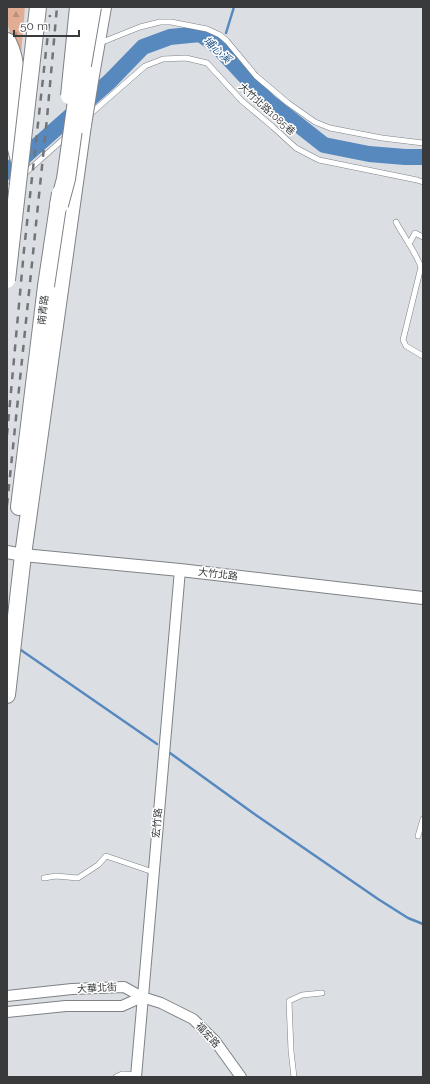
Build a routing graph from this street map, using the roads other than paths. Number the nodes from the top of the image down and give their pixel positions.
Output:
1 (38, 7) edge
2 (78, 7) edge
3 (92, 7) edge
4 (103, 7) edge
5 (105, 41) dead end
6 (7, 42) edge
7 (423, 143) edge
8 (20, 161) junction
9 (423, 182) edge
10 (7, 189) edge
11 (59, 205) junction
12 (396, 222) dead end
13 (423, 237) edge
14 (409, 244) junction
15 (7, 280) edge
16 (423, 356) edge
17 (13, 554) edge
18 (180, 570) junction
19 (423, 598) edge
20 (7, 614) edge
21 (7, 695) edge
22 (423, 819) edge
23 (418, 836) dead end
24 (153, 872) junction
25 (44, 878) dead end
26 (322, 993) dead end
27 (7, 996) edge
28 (142, 997) junction
29 (7, 1012) edge
30 (136, 1076) edge
31 (116, 1077) edge
32 (241, 1077) edge
33 (294, 1077) edge

1 - 8 main road, bridge
2 - 11 main road, 南青路, bridge
3 - 11 highway, bridge
4 - 17 main road, bridge
5 - 7 lane
6 - 8 highway
8 - 15 main road, bridge
9 - 10 lane, 大竹北路1085巷
11 - 17 main road, 南青路, bridge
12 - 14 lane
13 - 14 lane
14 - 16 lane
17 - 18 street, 大竹北路
17 - 20 main road, 南青路
17 - 21 main road
18 - 19 street, 大竹北路
18 - 24 street, 宏竹路
22 - 23 lane
24 - 25 lane
24 - 28 street, 宏竹路
26 - 33 lane
27 - 28 street, 大華北街
28 - 29 street, 大華北街
28 - 30 street, 宏竹路
28 - 32 street, 福宏路
30 - 31 lane

